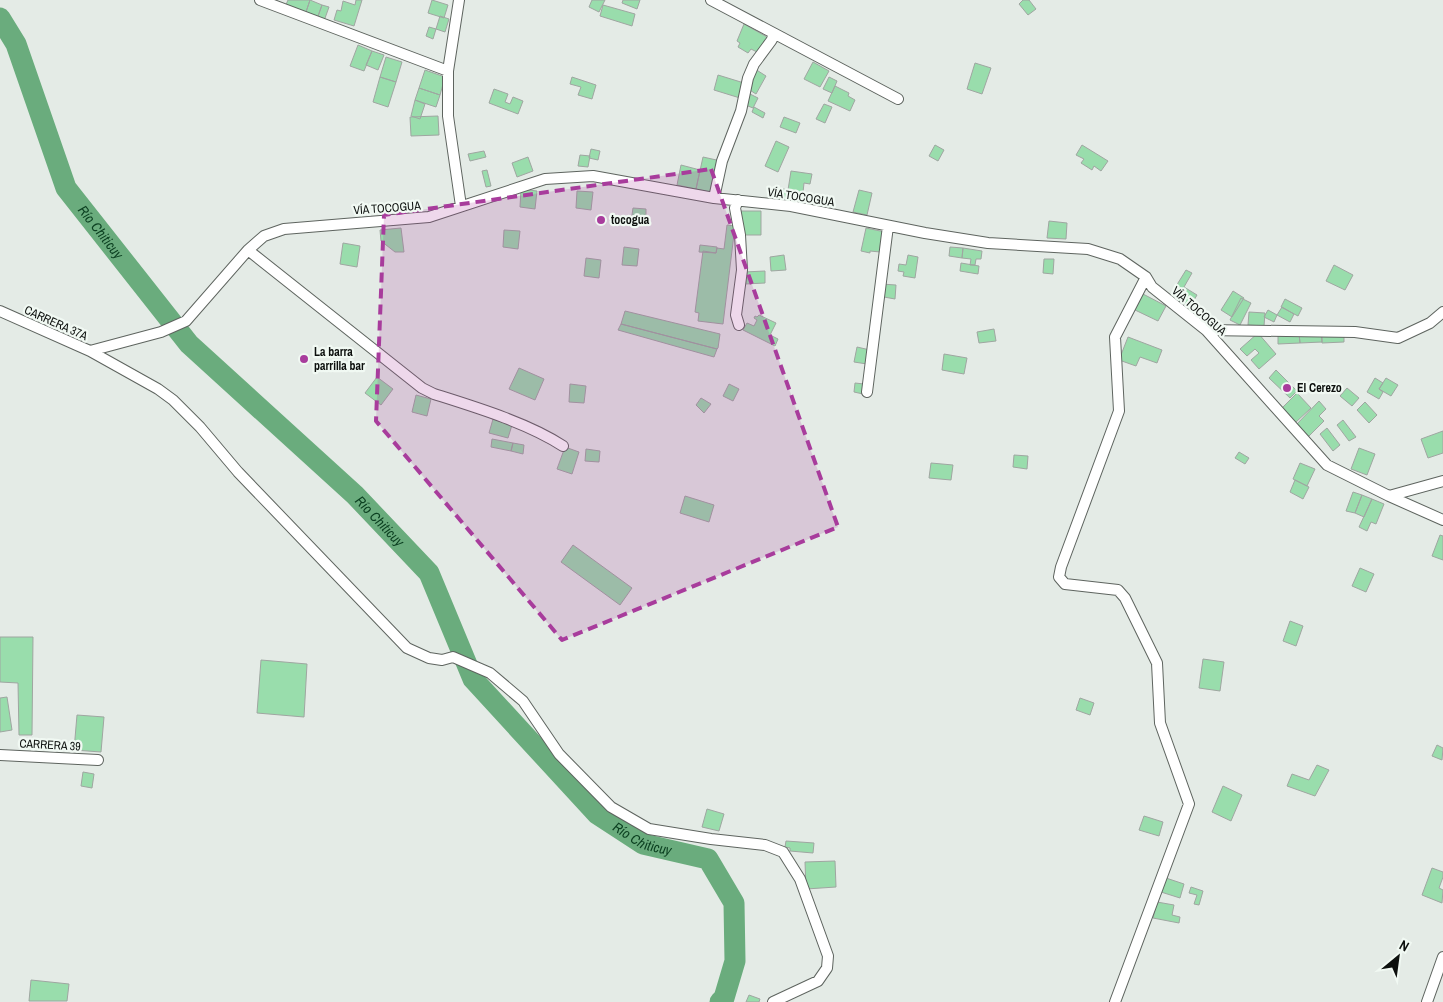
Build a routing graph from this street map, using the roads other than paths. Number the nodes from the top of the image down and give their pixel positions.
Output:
1 (260, 0) edge
2 (459, 0) edge
3 (711, 0) edge
4 (775, 34) junction
5 (448, 71) junction
6 (898, 98) dead end
7 (714, 198) junction
8 (738, 200) junction
9 (461, 206) junction
10 (888, 226) junction
11 (248, 250) junction
12 (1146, 277) junction
13 (0, 311) edge
14 (1443, 312) edge
15 (739, 325) dead end
16 (1206, 330) junction
17 (161, 332) joint
18 (90, 351) junction
19 (867, 392) dead end
20 (563, 446) dead end
21 (1443, 481) edge
22 (1389, 496) junction
23 (1443, 520) edge
24 (0, 755) edge
25 (98, 760) dead end
26 (1443, 957) edge
27 (773, 1002) edge
28 (1115, 1002) edge
29 (1427, 1002) edge

1 - 5 street
2 - 5 street
3 - 4 street
4 - 6 street
4 - 7 street
5 - 9 street
7 - 8 street, VÍA TOCOGUA
7 - 9 street, VÍA TOCOGUA
8 - 10 street, VÍA TOCOGUA
8 - 15 street
9 - 11 street, VÍA TOCOGUA
10 - 12 street, VÍA TOCOGUA
10 - 19 street
11 - 17 street, VÍA TOCOGUA
11 - 20 street
12 - 16 street, VÍA TOCOGUA
12 - 28 street
13 - 18 street, CARRERA 37A
14 - 16 street
16 - 22 street, VÍA TOCOGUA
17 - 18 street, CARRERA 37A
18 - 27 street
21 - 22 street
22 - 23 street, VÍA TOCOGUA
24 - 25 street, CARRERA 39
26 - 29 street

